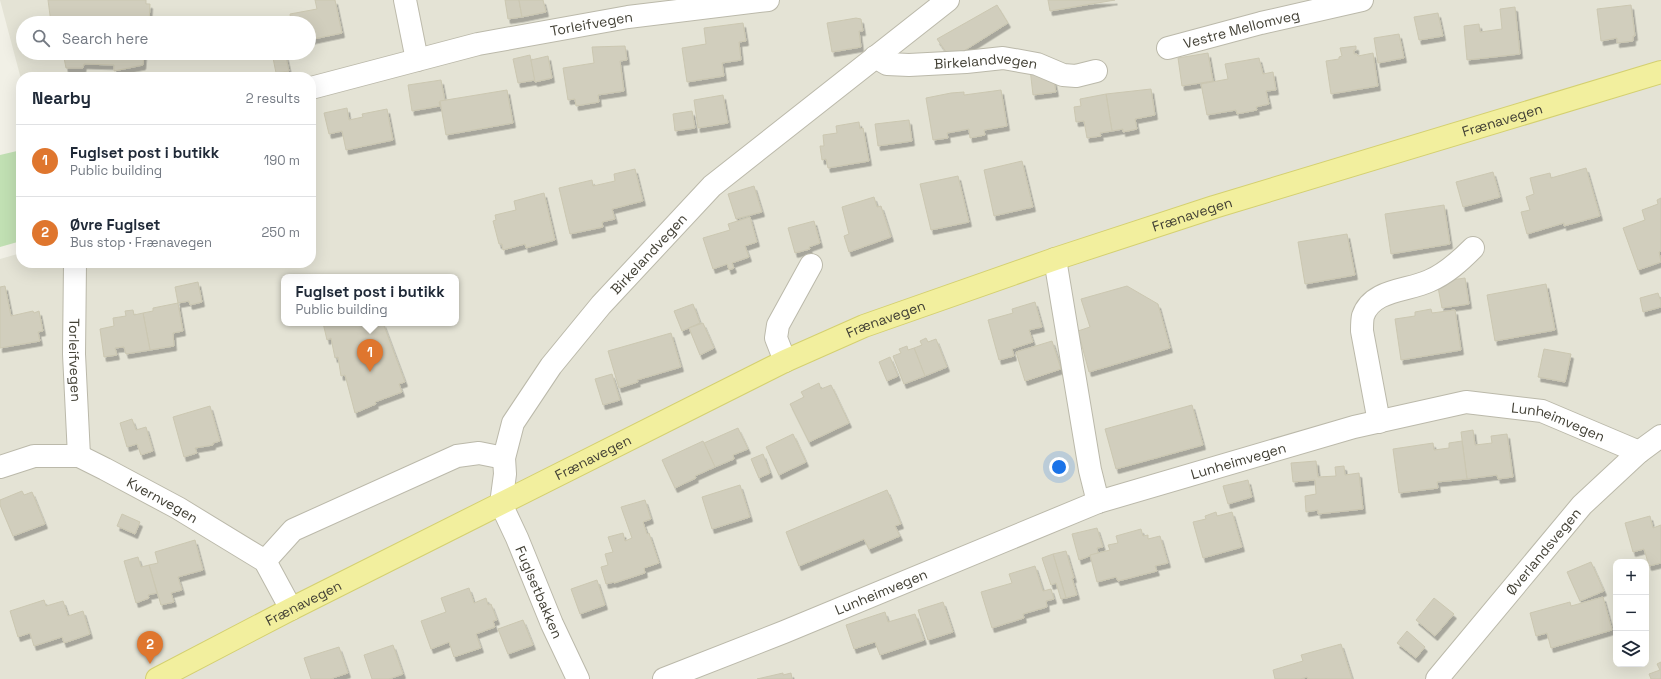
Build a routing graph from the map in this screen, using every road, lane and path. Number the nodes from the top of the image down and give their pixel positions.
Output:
1 (405, 0) edge
2 (768, 0) edge
3 (948, 0) edge
4 (1362, 0) edge
5 (741, 1) edge
6 (1168, 48) dead end
7 (875, 57) junction
8 (417, 60) junction
9 (1096, 71) dead end
10 (1661, 72) edge
11 (316, 87) edge
12 (1473, 248) dead end
13 (1055, 259) junction
14 (811, 265) dead end
15 (75, 268) edge
16 (785, 361) junction
17 (1379, 422) junction
18 (1661, 436) edge
19 (1639, 452) junction
20 (79, 456) junction
21 (504, 458) junction
22 (0, 467) edge
23 (1098, 502) junction
24 (501, 504) junction
25 (265, 561) junction
26 (291, 609) junction
27 (157, 679) edge
28 (578, 679) edge
29 (664, 679) edge
30 (1437, 679) edge

1 - 8 street
2 - 5 street, Torleifvegen
3 - 7 street, Birkelandvegen
4 - 6 street, Vestre Mellomveg
5 - 8 street, Torleifvegen
7 - 9 street, Birkelandvegen
7 - 21 street, Birkelandvegen
8 - 11 street, Torleifvegen
10 - 13 main road, Frænavegen
12 - 17 street
13 - 16 main road, Frænavegen
13 - 23 street
14 - 16 street
15 - 20 street, Torleifvegen
16 - 24 main road, Frænavegen
17 - 19 street, Lunheimvegen
17 - 23 street, Lunheimvegen
18 - 19 street, Øverlandsvegen
19 - 30 street, Øverlandsvegen
20 - 22 street, Kvernvegen
20 - 25 street, Kvernvegen
21 - 24 street, Birkelandvegen
21 - 25 street
23 - 29 street, Lunheimvegen
24 - 26 main road, Frænavegen
24 - 28 street, Fuglsetbakken
25 - 26 street
26 - 27 main road, Frænavegen

